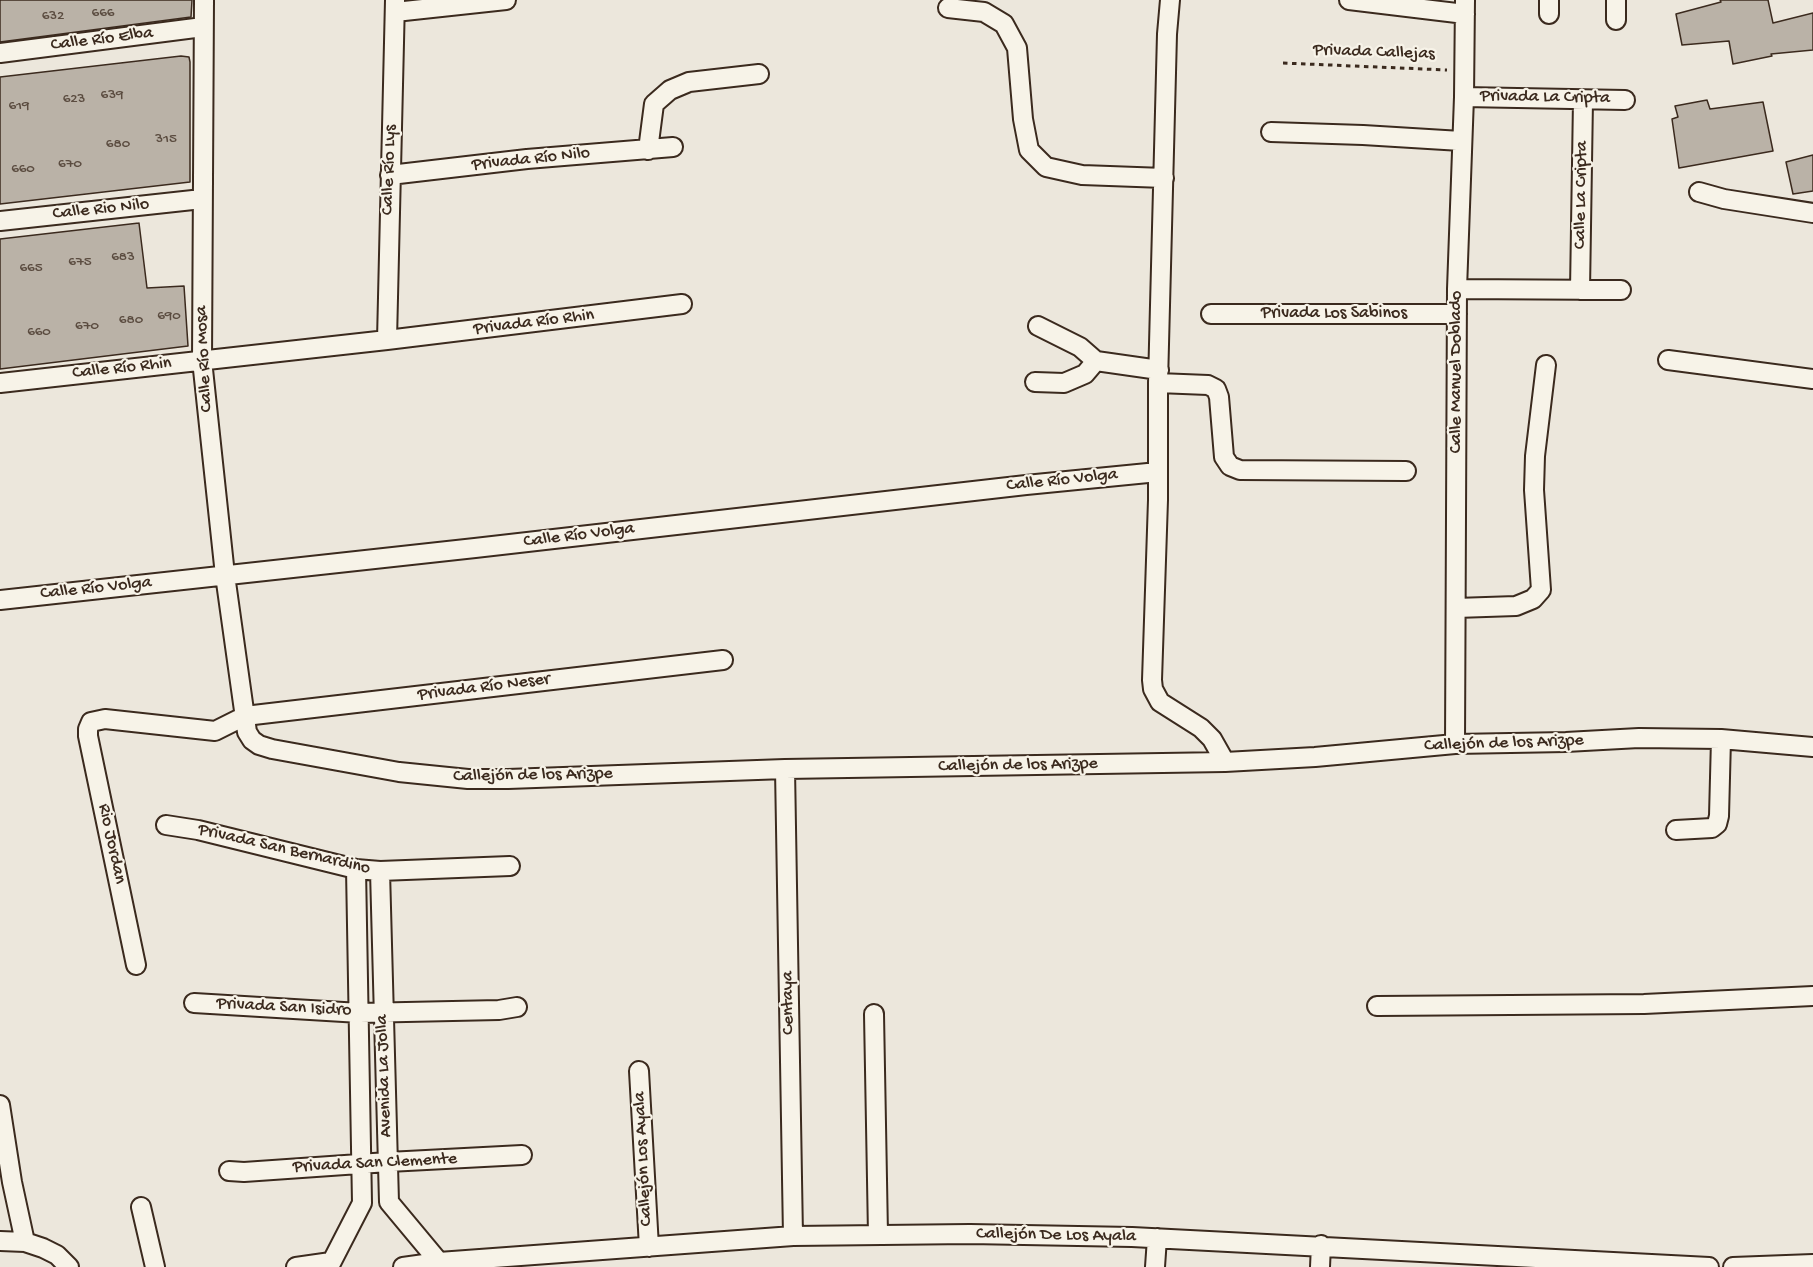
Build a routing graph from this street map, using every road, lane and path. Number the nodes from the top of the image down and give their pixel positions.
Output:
1 (204, 0) edge
2 (506, 0) edge
3 (1170, 0) edge
4 (1349, 0) edge
5 (1616, 0) edge
6 (395, 6) edge
7 (1465, 7) edge
8 (948, 8) dead end
9 (1616, 21) dead end
10 (204, 27) junction
11 (0, 53) edge
12 (1283, 63) dead end
13 (1464, 70) junction
14 (759, 74) dead end
15 (1464, 97) junction
16 (1583, 100) junction
17 (1625, 100) dead end
18 (1271, 132) dead end
19 (1461, 141) junction
20 (673, 147) dead end
21 (648, 150) junction
22 (390, 175) junction
23 (1164, 178) junction
24 (1699, 192) dead end
25 (202, 199) junction
26 (1813, 213) edge
27 (0, 221) edge
28 (1457, 289) junction
29 (1580, 290) junction
30 (1621, 290) dead end
31 (682, 304) dead end
32 (1211, 314) dead end
33 (1457, 315) junction
34 (1038, 326) dead end
35 (387, 340) junction
36 (202, 360) junction
37 (1668, 360) dead end
38 (1096, 361) junction
39 (1546, 364) dead end
40 (1158, 376) junction
41 (1813, 379) edge
42 (1035, 382) dead end
43 (0, 383) edge
44 (1158, 471) junction
45 (1406, 471) dead end
46 (225, 575) junction
47 (0, 600) edge
48 (1456, 608) junction
49 (723, 660) dead end
50 (245, 717) junction
51 (91, 722) joint
52 (1721, 739) junction
53 (1455, 744) junction
54 (1813, 747) edge
55 (1225, 762) junction
56 (785, 769) junction
57 (166, 825) dead end
58 (1676, 830) dead end
59 (510, 866) dead end
60 (356, 869) junction
61 (380, 871) junction
62 (136, 965) dead end
63 (1813, 996) edge
64 (194, 1003) dead end
65 (1377, 1006) dead end
66 (517, 1007) dead end
67 (360, 1012) junction
68 (383, 1012) junction
69 (874, 1014) dead end
70 (639, 1071) dead end
71 (0, 1105) edge
72 (522, 1155) dead end
73 (388, 1162) junction
74 (362, 1164) junction
75 (229, 1171) dead end
76 (389, 1202) junction
77 (362, 1203) junction
78 (141, 1207) dead end
79 (878, 1235) junction
80 (793, 1236) junction
81 (1157, 1238) junction
82 (0, 1241) edge
83 (25, 1242) junction
84 (1321, 1245) junction
85 (649, 1247) junction
86 (439, 1262) junction
87 (61, 1263) edge
88 (1813, 1264) edge
89 (330, 1265) edge
90 (155, 1267) edge
91 (296, 1267) edge
92 (403, 1267) edge
93 (1155, 1267) edge
94 (1320, 1267) edge
95 (1709, 1267) edge
96 (1733, 1267) edge

1 - 10 street, Calle Río Mosa
2 - 6 street
3 - 23 street
4 - 7 street
5 - 9 street
6 - 22 street, Calle Río Lys
7 - 13 street, Calle Manuel Doblado
8 - 23 street
10 - 11 street, Calle Río Elba
10 - 25 street, Calle Río Mosa
12 - 13 path, Privada Callejas
13 - 15 street, Calle Manuel Doblado
14 - 21 street
15 - 16 street, Privada La Cripta
15 - 19 street, Calle Manuel Doblado
16 - 17 street, Privada La Cripta
16 - 29 street, Calle La Cripta
18 - 19 street
19 - 28 street, Calle Manuel Doblado
20 - 21 street, Privada Río Nilo
21 - 22 street, Privada Río Nilo
22 - 35 street, Calle Río Lys
23 - 40 street
24 - 26 street
25 - 27 street, Calle Rio Nilo
25 - 36 street, Calle Río Mosa
28 - 29 street
28 - 33 street, Calle Manuel Doblado
29 - 30 street
31 - 35 street, Privada Río Rhin
32 - 33 street, Privada Los Sabinos
33 - 48 street, Calle Manuel Doblado
34 - 38 street
35 - 36 street, Calle Río Rhin
36 - 43 street, Calle Río Rhin
36 - 46 street, Calle Río Mosa
37 - 41 street
38 - 40 street
38 - 42 street
39 - 48 street
40 - 44 street
40 - 45 street
44 - 46 street, Calle Río Volga
44 - 55 street
46 - 47 street, Calle Río Volga
46 - 50 street, Calle Río Mosa
48 - 53 street, Calle Manuel Doblado
49 - 50 street, Privada Río Neser
50 - 51 street, Privada Río Neser
50 - 56 street, Callejón de los Arizpe
51 - 62 street, Rio Jordan
52 - 53 street, Callejón de los Arizpe
52 - 54 street, Callejón de los Arizpe
52 - 58 street
53 - 55 street, Callejón de los Arizpe
55 - 56 street, Callejón de los Arizpe
56 - 80 street, Centaya
57 - 60 street, Privada San Bernardino
59 - 61 street, Privada San Bernardino
60 - 61 street, Privada San Bernardino
60 - 67 street, Avenida La Jolla
61 - 68 street, Avenida La Jolla
63 - 65 street
64 - 67 street, Privada San Isidro
66 - 68 street, Privada San Isidro
67 - 68 street, Privada San Isidro
67 - 74 street, Avenida La Jolla
68 - 73 street, Avenida La Jolla
69 - 79 street
70 - 85 street, Callejón Los Ayala
71 - 83 street
72 - 73 street, Privada San Clemente
73 - 74 street, Privada San Clemente
73 - 76 street, Avenida La Jolla
74 - 75 street, Privada San Clemente
74 - 77 street, Avenida La Jolla
76 - 77 street
76 - 86 street
77 - 89 street, Avenida La Jolla
78 - 90 street
79 - 80 street, Callejón De Los Ayala
79 - 81 street, Callejón De Los Ayala
80 - 85 street, Callejón De Los Ayala
81 - 84 street, Callejón De Los Ayala
81 - 93 street
82 - 83 street
83 - 87 street
84 - 94 street
84 - 95 street, Callejón De Los Ayala
85 - 86 street, Callejón De Los Ayala
86 - 92 street, Callejón De Los Ayala
88 - 96 street
89 - 91 street

